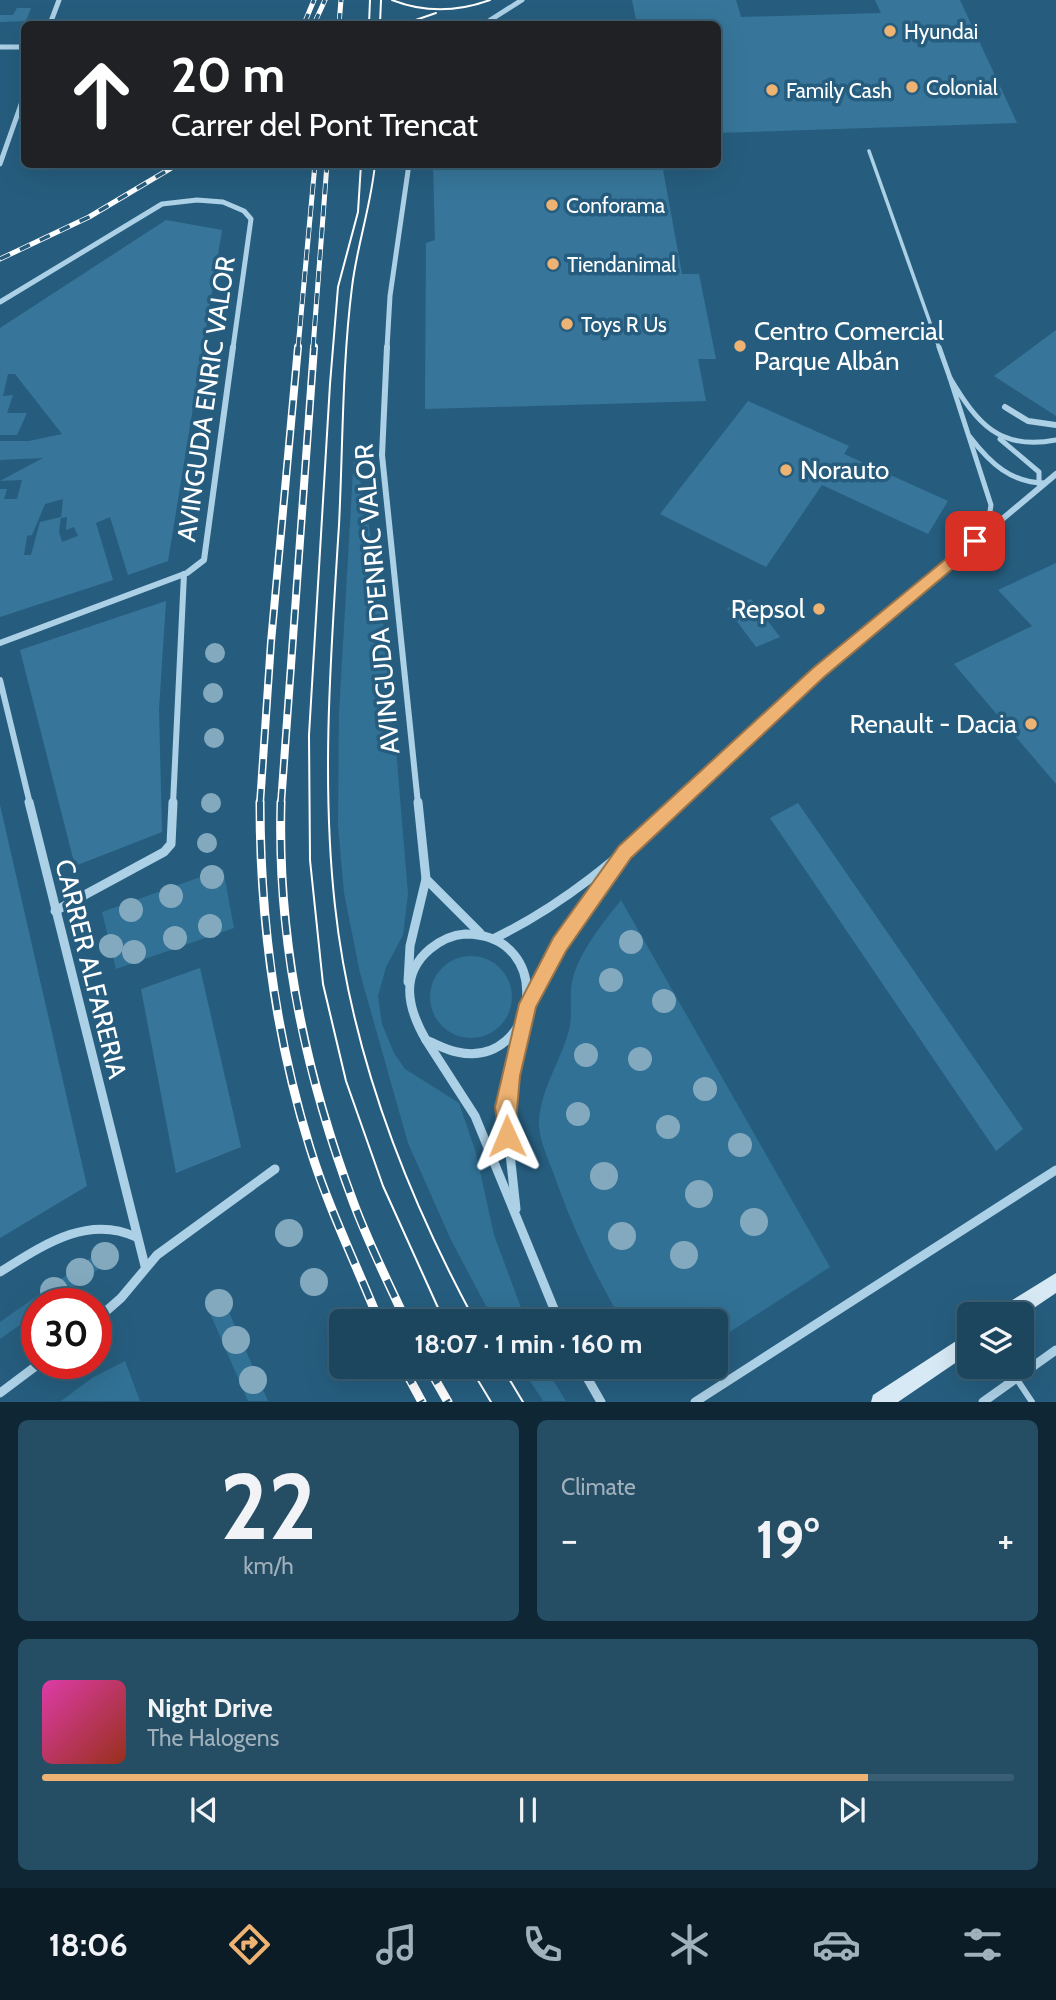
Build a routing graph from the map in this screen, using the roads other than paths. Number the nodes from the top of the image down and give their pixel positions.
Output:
1 (59, 0) edge
2 (522, 0) edge
3 (51, 21) edge
4 (489, 21) edge
5 (0, 47) edge
6 (21, 47) edge
7 (21, 104) edge
8 (869, 151) dead end
9 (0, 164) edge
10 (408, 168) edge
11 (0, 302) edge
12 (950, 377) junction
13 (1005, 407) dead end
14 (1056, 425) edge
15 (966, 431) junction
16 (993, 433) junction
17 (1056, 440) edge
18 (1056, 475) edge
19 (1040, 486) junction
20 (975, 541) junction
21 (184, 574) junction
22 (0, 643) edge
23 (0, 680) edge
24 (625, 852) junction
25 (426, 880) junction
26 (55, 911) junction
27 (482, 934) junction
28 (493, 939) junction
29 (408, 982) junction
30 (528, 1004) junction
31 (522, 1021) junction
32 (426, 1041) junction
33 (275, 1169) dead end
34 (1056, 1170) edge
35 (518, 1220) junction
36 (137, 1238) junction
37 (145, 1266) junction
38 (0, 1272) edge
39 (1056, 1282) edge
40 (1026, 1302) edge
41 (112, 1306) edge
42 (554, 1309) edge
43 (957, 1350) edge
44 (1056, 1350) edge
45 (1034, 1365) edge
46 (21, 1377) edge
47 (588, 1379) edge
48 (1015, 1379) edge
49 (1017, 1379) edge
50 (0, 1393) edge
51 (601, 1402) edge
52 (695, 1402) edge
53 (880, 1402) edge
54 (983, 1402) edge
55 (1032, 1402) edge

1 - 3 street
2 - 4 street
5 - 6 street
7 - 9 street
8 - 12 lane
10 - 25 street, AVINGUDA D'ENRIC VALOR
11 - 21 street, AVINGUDA ENRIC VALOR
12 - 15 lane
12 - 16 lane
13 - 14 street
15 - 19 lane
15 - 20 lane
16 - 17 lane
16 - 19 lane
18 - 19 street
19 - 20 street
20 - 24 street
21 - 22 street, AVINGUDA ENRIC VALOR
21 - 26 street, AVINGUDA ENRIC VALOR
23 - 26 street, CARRER ALFARERIA
24 - 28 street
24 - 30 street
25 - 27 street
25 - 29 street, AVINGUDA D'ENRIC VALOR
26 - 36 street, CARRER ALFARERIA
27 - 28 street
27 - 29 street
28 - 30 street
29 - 32 street
30 - 31 street
31 - 32 street
31 - 35 street
32 - 35 street
33 - 37 street
34 - 52 street
35 - 42 street
36 - 37 street, CARRER ALFARERIA
36 - 38 street
37 - 41 street
39 - 40 street
43 - 53 street
44 - 45 street
46 - 50 street
47 - 51 street
48 - 54 street
49 - 55 lane

